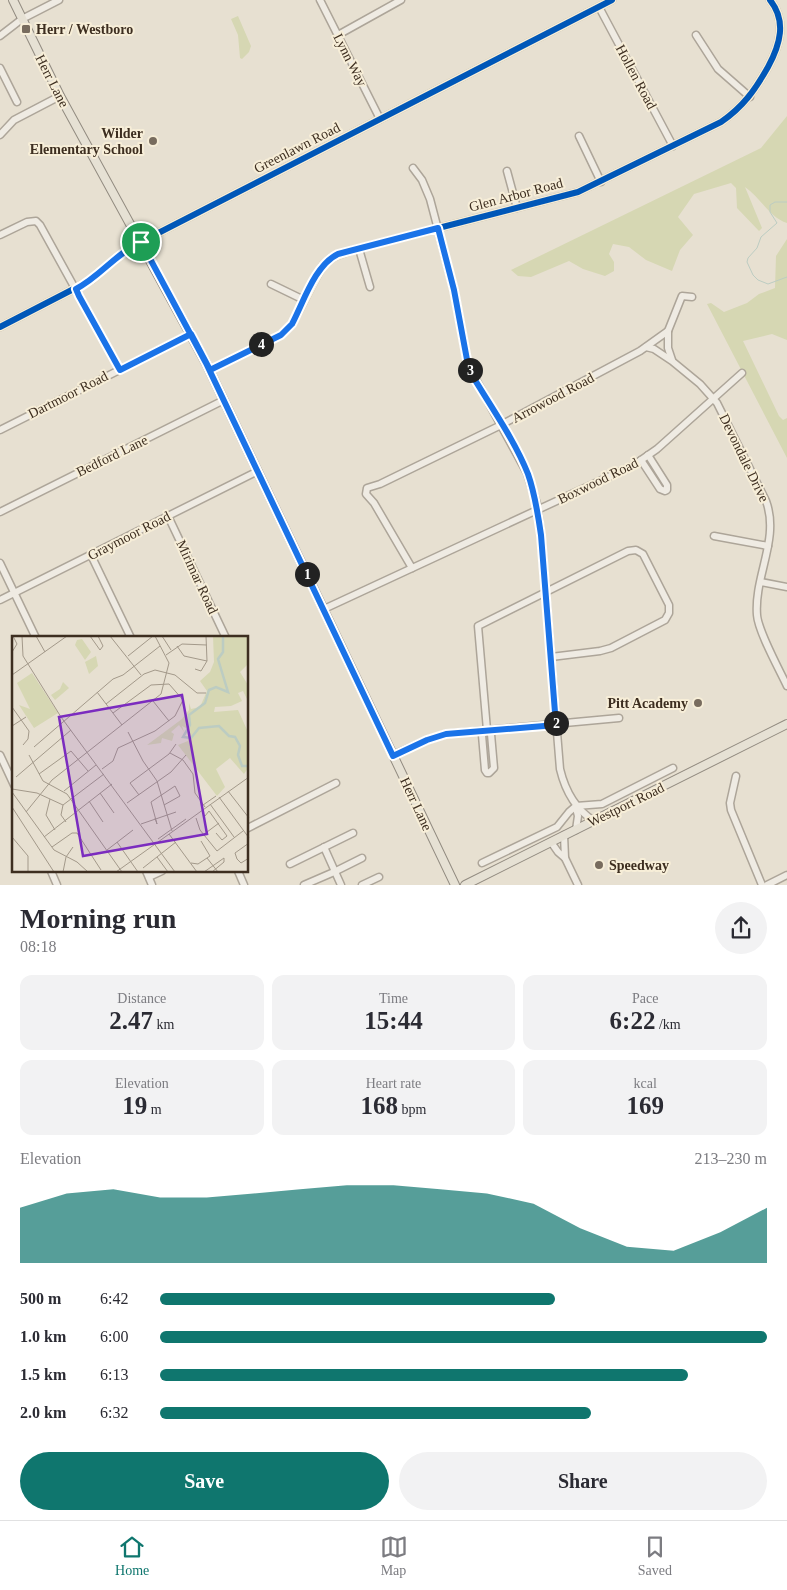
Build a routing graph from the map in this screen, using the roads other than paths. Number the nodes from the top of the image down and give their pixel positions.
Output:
1 (13, 0) edge
2 (59, 0) edge
3 (320, 0) edge
4 (401, 0) edge
5 (612, 0) edge
6 (770, 0) edge
7 (599, 7) junction
8 (22, 19) junction
9 (696, 34) dead end
10 (338, 35) junction
11 (0, 36) edge
12 (0, 68) edge
13 (60, 96) junction
14 (750, 97) junction
15 (17, 102) dead end
16 (380, 119) junction
17 (0, 135) edge
18 (579, 136) dead end
19 (673, 146) junction
20 (413, 168) dead end
21 (507, 171) dead end
22 (601, 182) junction
23 (517, 208) junction
24 (438, 228) junction
25 (0, 235) edge
26 (141, 242) junction
27 (359, 249) junction
28 (271, 284) dead end
29 (370, 286) dead end
30 (76, 289) junction
31 (692, 297) dead end
32 (304, 300) junction
33 (0, 326) edge
34 (668, 331) junction
35 (191, 334) junction
36 (646, 347) junction
37 (672, 361) junction
38 (120, 370) junction
39 (210, 370) junction
40 (742, 373) dead end
41 (714, 398) junction
42 (224, 400) junction
43 (501, 425) junction
44 (0, 430) edge
45 (648, 456) junction
46 (641, 460) junction
47 (258, 471) junction
48 (538, 510) junction
49 (0, 512) edge
50 (168, 516) junction
51 (714, 536) dead end
52 (768, 546) junction
53 (91, 555) junction
54 (0, 563) edge
55 (412, 568) junction
56 (761, 582) junction
57 (787, 587) edge
58 (546, 592) junction
59 (14, 593) junction
60 (0, 600) edge
61 (324, 609) junction
62 (35, 636) edge
63 (130, 636) edge
64 (225, 636) edge
65 (551, 657) junction
66 (787, 686) edge
67 (619, 718) dead end
68 (787, 724) edge
69 (556, 725) junction
70 (487, 730) junction
71 (0, 755) edge
72 (393, 756) junction
73 (673, 768) dead end
74 (736, 776) dead end
75 (12, 781) edge
76 (336, 783) dead end
77 (576, 806) junction
78 (594, 821) junction
79 (249, 827) edge
80 (576, 830) junction
81 (353, 833) dead end
82 (564, 836) junction
83 (551, 842) junction
84 (324, 847) junction
85 (362, 858) dead end
86 (565, 858) junction
87 (482, 863) dead end
88 (290, 864) dead end
89 (51, 872) edge
90 (238, 872) edge
91 (334, 872) junction
92 (148, 874) edge
93 (787, 875) edge
94 (379, 877) dead end
95 (57, 885) edge
96 (152, 885) edge
97 (244, 885) edge
98 (304, 885) edge
99 (340, 885) edge
100 (362, 885) edge
101 (455, 885) edge
102 (464, 885) edge
103 (578, 885) edge
104 (762, 885) edge
105 (767, 885) edge

1 - 8 main road, Herr Lane
2 - 8 street
3 - 10 street, Lynn Way
4 - 10 street
5 - 7 street, Greenlawn Road
6 - 14 street, Glen Arbor Road
7 - 16 street, Greenlawn Road
7 - 19 street, Hollen Road
8 - 11 street
8 - 13 main road, Herr Lane
9 - 14 street
10 - 16 street, Lynn Way
12 - 15 street
13 - 17 street
13 - 26 main road, Herr Lane
14 - 19 street, Glen Arbor Road
16 - 26 street, Greenlawn Road
18 - 22 street
19 - 22 street, Glen Arbor Road
20 - 24 street
21 - 23 street
22 - 23 street, Glen Arbor Road
23 - 24 street, Glen Arbor Road
24 - 27 street, Glen Arbor Road
24 - 43 street
25 - 30 street
26 - 30 street, Greenlawn Road
26 - 35 main road, Herr Lane
27 - 29 street
27 - 32 street, Glen Arbor Road
28 - 32 street
30 - 33 street, Greenlawn Road
30 - 38 street
31 - 34 street
32 - 39 street, Glen Arbor Road
34 - 36 street, Arrowood Road
34 - 37 street
35 - 38 street, Dartmoor Road
35 - 39 main road, Herr Lane
36 - 37 street, Devondale Drive
36 - 43 street, Arrowood Road
37 - 41 street, Devondale Drive
38 - 44 street, Dartmoor Road
39 - 42 main road, Herr Lane
40 - 41 street, Boxwood Road
41 - 45 street, Boxwood Road
41 - 52 street, Devondale Drive
42 - 47 main road, Herr Lane
42 - 49 street, Bedford Lane
43 - 48 street
43 - 55 street, Arrowood Road
45 - 46 street, Boxwood Road
45 - 46 street
46 - 48 street, Boxwood Road
47 - 50 street, Graymoor Road
47 - 61 main road, Herr Lane
48 - 55 street, Boxwood Road
48 - 58 street
50 - 53 street, Graymoor Road
50 - 64 street, Mirimar Road
51 - 52 street
52 - 56 street, Devondale Drive
53 - 59 street, Graymoor Road
53 - 63 street
54 - 59 street
55 - 61 street, Boxwood Road
56 - 57 street
56 - 66 street, Devondale Drive
58 - 65 street
58 - 65 street
58 - 70 street
59 - 60 street, Graymoor Road
59 - 62 street
61 - 72 main road, Herr Lane
65 - 69 street
67 - 69 street
68 - 78 main road, Westport Road
69 - 70 street
69 - 77 street
70 - 70 street
70 - 72 street
71 - 75 street
72 - 101 main road, Herr Lane
73 - 77 street
74 - 104 street
76 - 79 street
77 - 78 street
77 - 80 street
77 - 87 street
78 - 80 main road, Westport Road
80 - 82 main road, Westport Road
81 - 84 street
82 - 83 main road, Westport Road
82 - 86 street
83 - 86 street
83 - 102 main road, Westport Road
84 - 88 street
84 - 91 street
85 - 91 street
86 - 103 street
89 - 95 street
90 - 97 street
91 - 98 street
91 - 99 street
92 - 96 street
93 - 105 street
94 - 100 street

